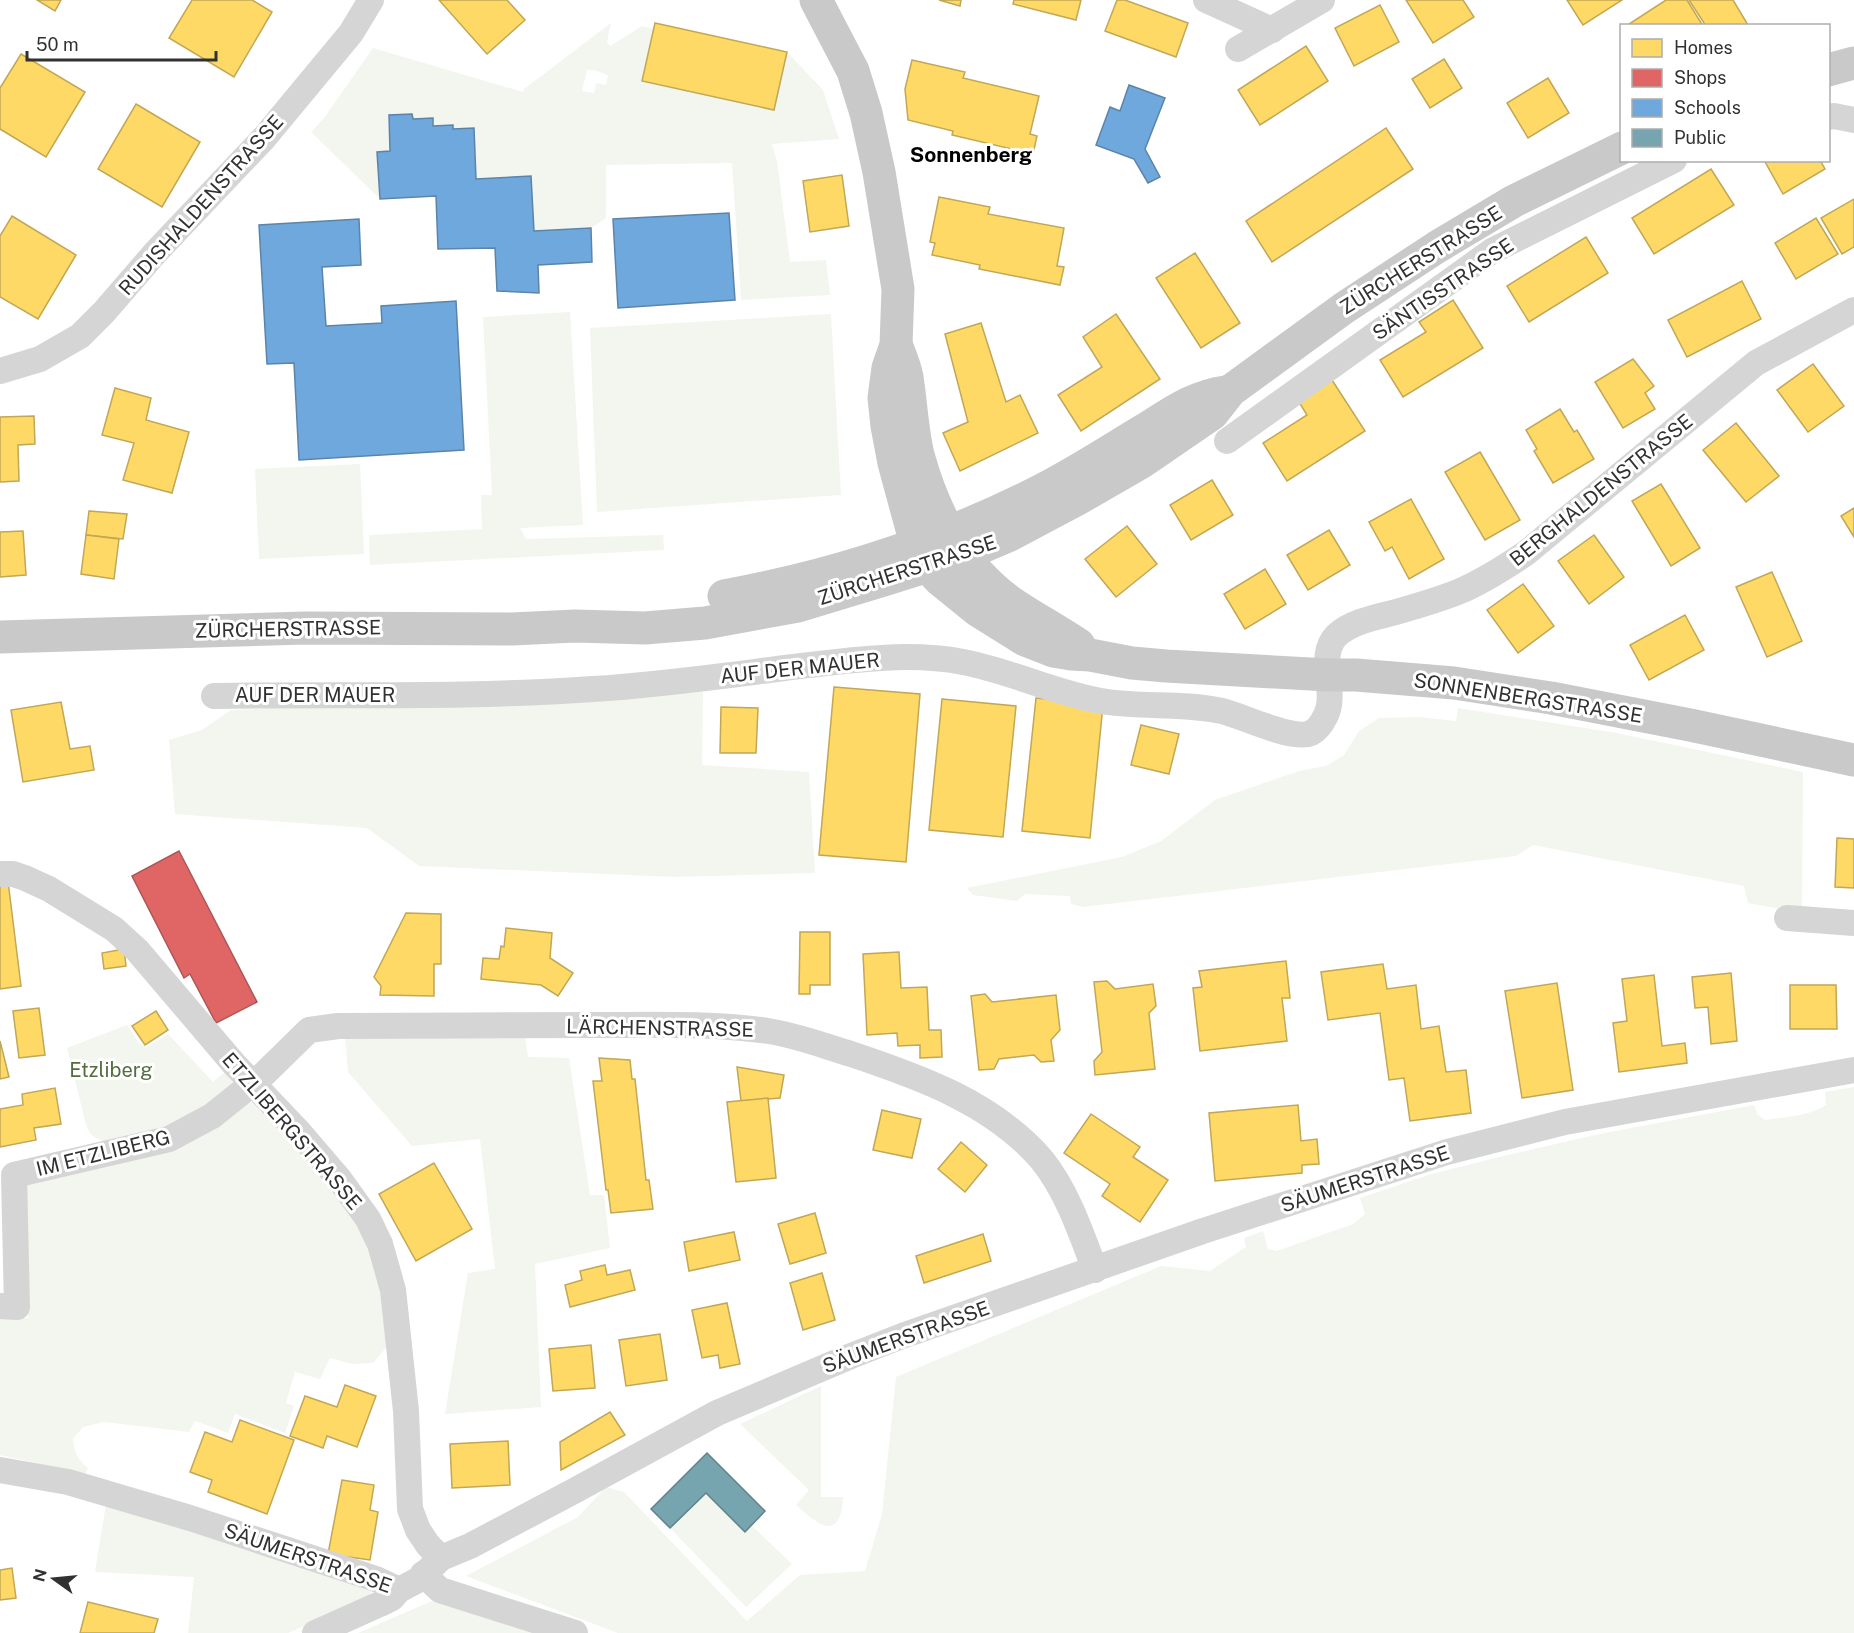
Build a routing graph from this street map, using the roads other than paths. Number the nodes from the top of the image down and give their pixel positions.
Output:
1 (371, 0) edge
2 (816, 0) edge
3 (1206, 0) edge
4 (1322, 0) edge
5 (1272, 30) junction
6 (1238, 49) dead end
7 (1854, 63) edge
8 (1830, 69) edge
9 (1620, 149) edge
10 (1670, 162) edge
11 (1854, 310) edge
12 (896, 345) junction
13 (0, 371) edge
14 (1227, 441) dead end
15 (956, 544) junction
16 (922, 555) junction
17 (0, 638) edge
18 (1090, 655) junction
19 (1328, 675) junction
20 (214, 696) dead end
21 (1854, 760) edge
22 (0, 874) edge
23 (1787, 918) dead end
24 (1854, 923) edge
25 (1854, 1070) edge
26 (252, 1083) junction
27 (1095, 1270) junction
28 (0, 1306) edge
29 (0, 1470) edge
30 (432, 1566) junction
31 (399, 1590) junction
32 (315, 1633) edge
33 (575, 1633) edge

1 - 13 street, RUDISHALDENSTRASSE
2 - 12 main road, SONNENBERGSTRASSE
3 - 5 street
4 - 5 street
5 - 6 street
7 - 8 main road
9 - 15 main road, ZÜRCHERSTRASSE
10 - 14 street, SÄNTISSTRASSE
11 - 19 street, BERGHALDENSTRASSE
12 - 15 main road, SONNENBERGSTRASSE
12 - 16 main road, SONNENBERGSTRASSE
15 - 16 main road, ZÜRCHERSTRASSE
15 - 18 main road, SONNENBERGSTRASSE
16 - 17 main road, ZÜRCHERSTRASSE
16 - 18 main road, SONNENBERGSTRASSE
18 - 19 main road, SONNENBERGSTRASSE
19 - 20 street, AUF DER MAUER
19 - 21 main road, SONNENBERGSTRASSE
22 - 26 street, ETZLIBERGSTRASSE
23 - 24 street
25 - 27 street, SÄUMERSTRASSE
26 - 27 street, LÄRCHENSTRASSE
26 - 28 street, IM ETZLIBERG
26 - 30 street, ETZLIBERGSTRASSE
27 - 30 street, SÄUMERSTRASSE
29 - 31 street, SÄUMERSTRASSE
30 - 31 street, SÄUMERSTRASSE
30 - 33 street, ETZLIBERGSTRASSE
31 - 32 street

